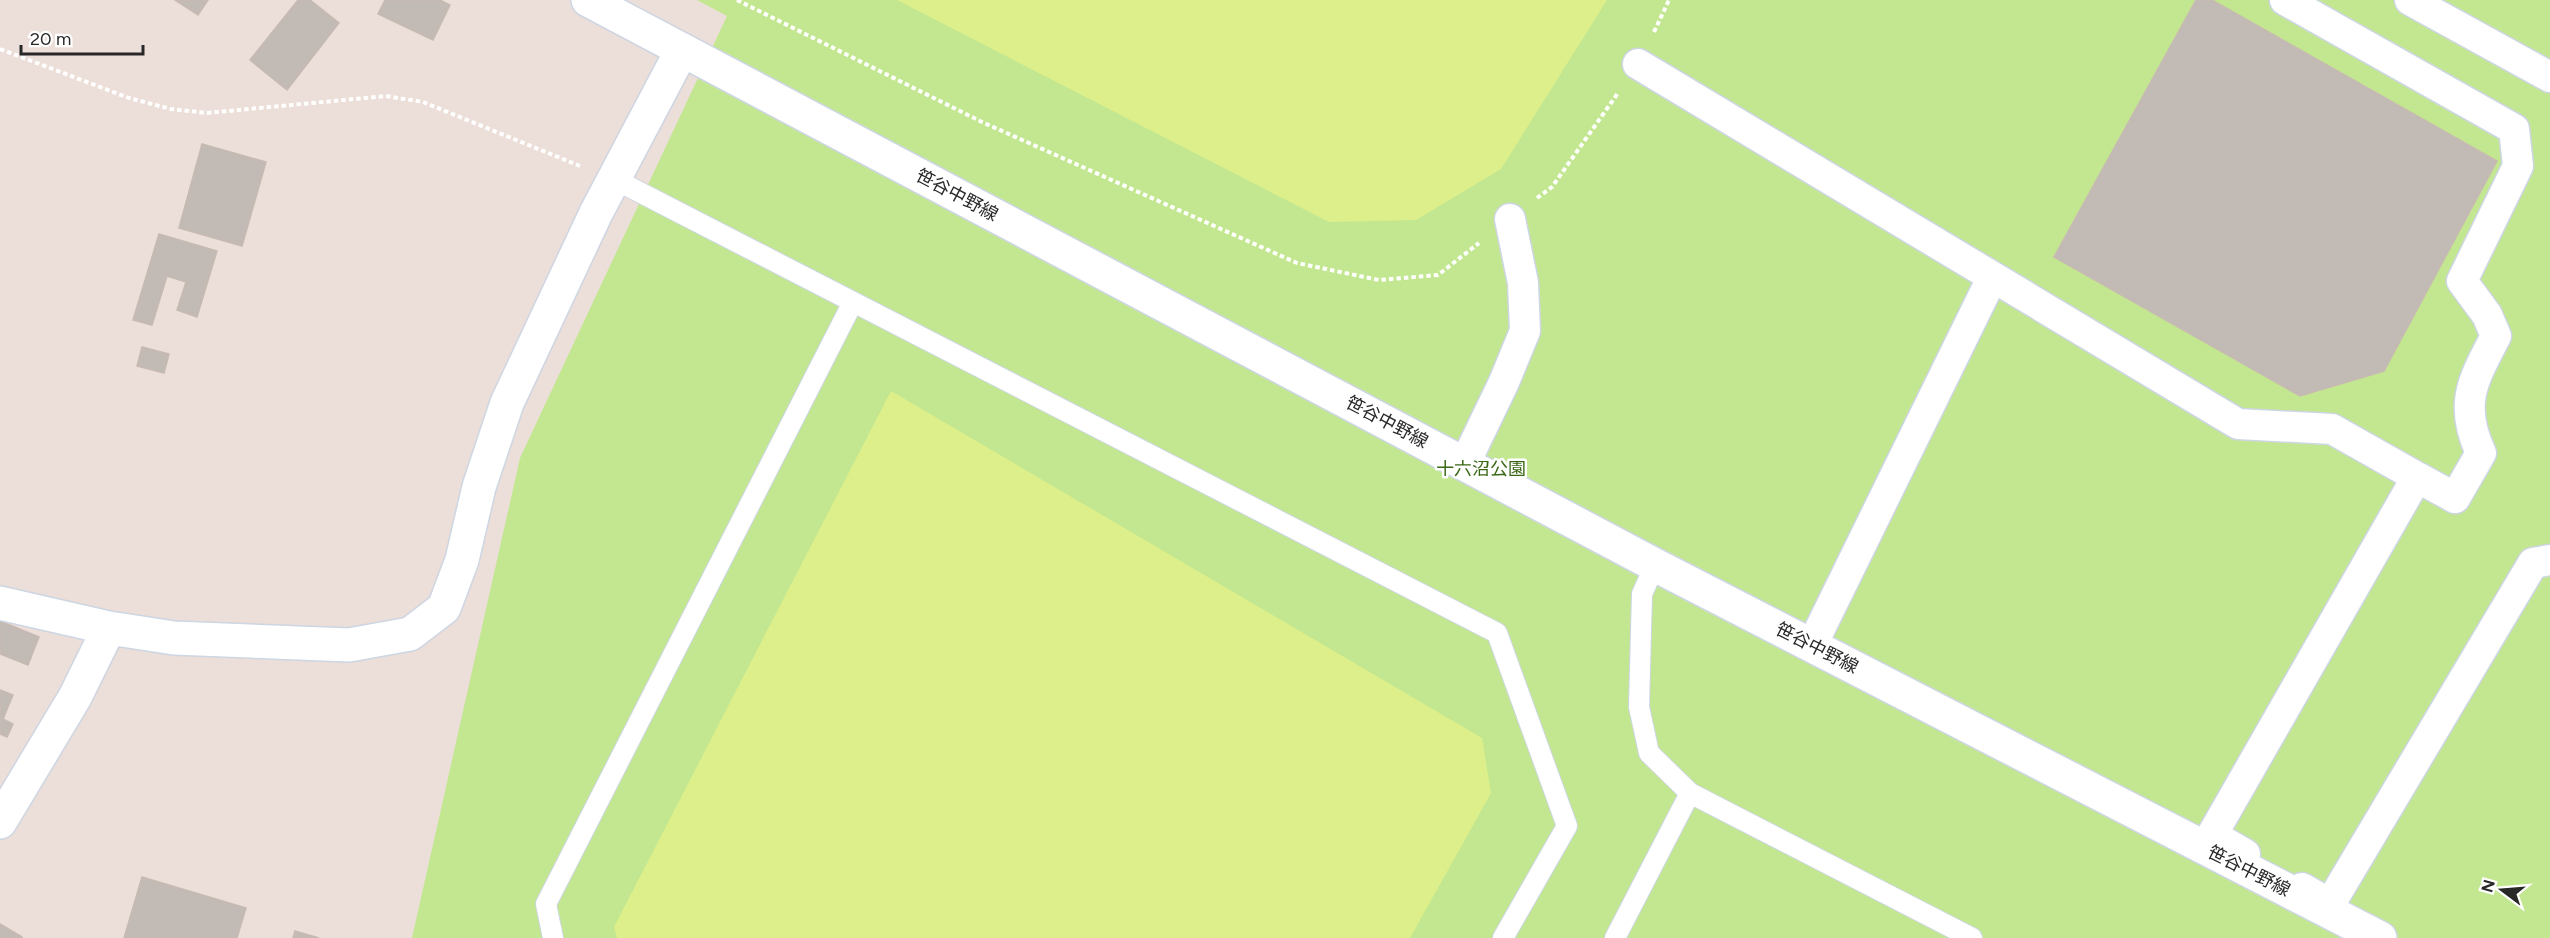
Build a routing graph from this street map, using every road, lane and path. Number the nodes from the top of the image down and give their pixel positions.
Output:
1 (588, 0) edge
2 (737, 0) edge
3 (1669, 0) edge
4 (2285, 0) edge
5 (2410, 0) edge
6 (0, 49) edge
7 (682, 50) junction
8 (1638, 64) junction
9 (2550, 76) edge
10 (614, 179) junction
11 (1510, 219) junction
12 (1992, 278) junction
13 (853, 302) junction
14 (1465, 463) junction
15 (2417, 477) junction
16 (2550, 560) edge
17 (1655, 566) junction
18 (0, 603) edge
19 (109, 628) junction
20 (1812, 645) junction
21 (1689, 793) junction
22 (0, 822) edge
23 (553, 938) edge
24 (1503, 938) edge
25 (1615, 938) edge
26 (1972, 938) edge
27 (2380, 938) edge

1 - 7 street, 笹谷中野線
2 - 11 path
3 - 8 path
4 - 15 street
5 - 9 street
6 - 10 path
7 - 10 street
7 - 14 street, 笹谷中野線
8 - 11 path
8 - 12 street
10 - 13 lane
10 - 19 street
11 - 14 street
12 - 15 street
12 - 20 street
13 - 23 lane
13 - 24 lane
14 - 17 street, 笹谷中野線
15 - 16 street
17 - 20 street, 笹谷中野線
17 - 21 lane
18 - 19 street
19 - 22 street
20 - 27 street, 笹谷中野線
21 - 25 lane
21 - 26 lane

